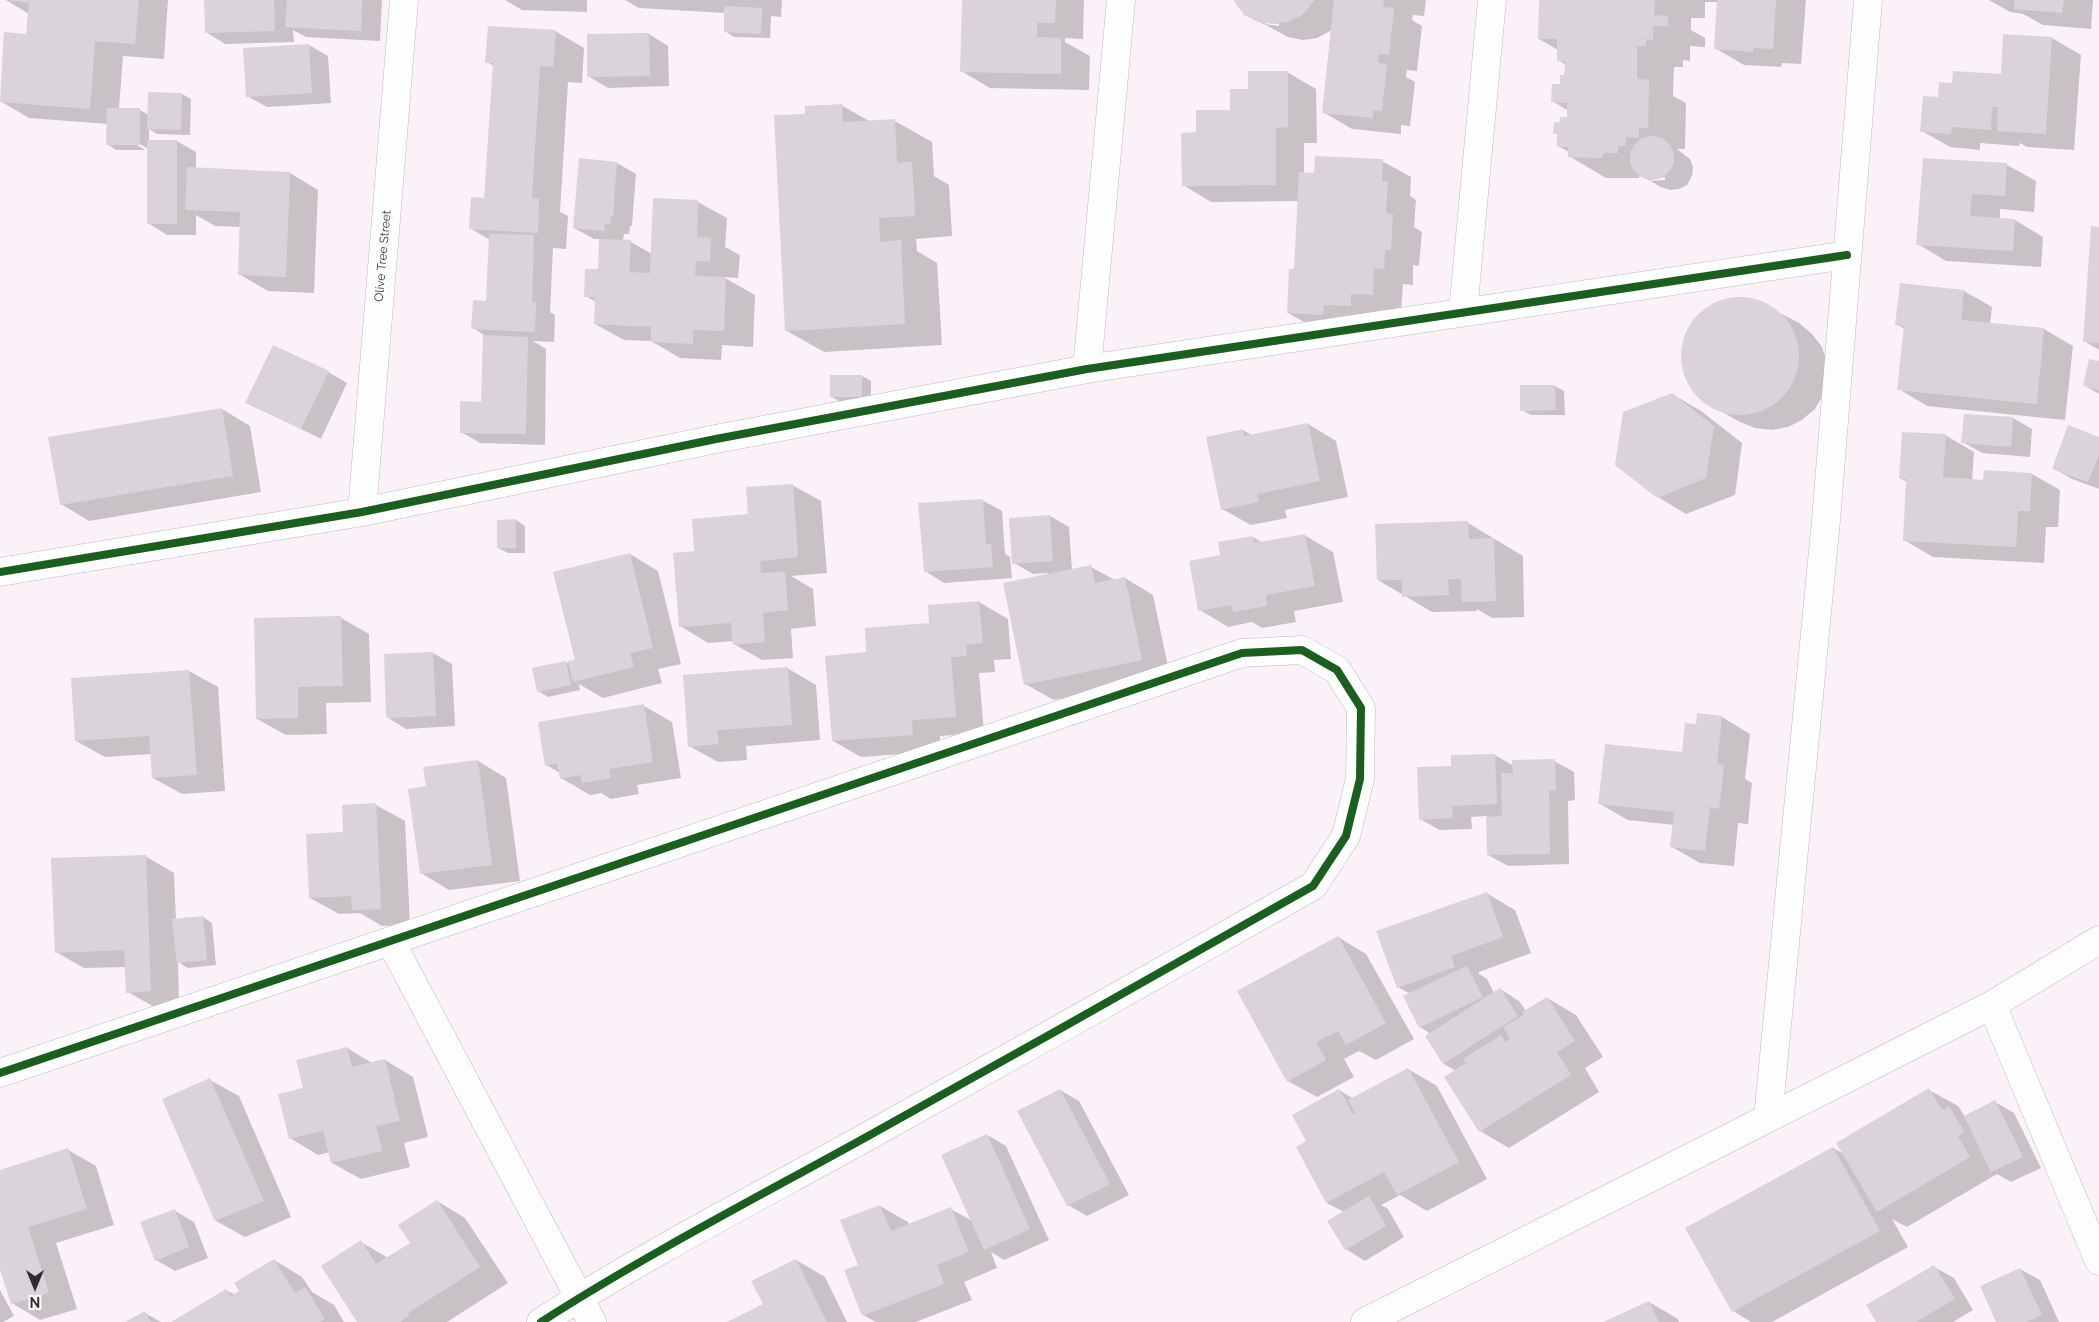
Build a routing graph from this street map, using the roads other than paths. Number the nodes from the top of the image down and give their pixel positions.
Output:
1 (404, 0) edge
2 (1121, 0) edge
3 (1492, 0) edge
4 (1868, 0) edge
5 (1847, 255) junction
6 (1463, 312) junction
7 (1087, 369) junction
8 (362, 512) junction
9 (0, 572) edge
10 (2099, 940) edge
11 (391, 942) junction
12 (1992, 1005) junction
13 (0, 1074) edge
14 (1768, 1118) junction
15 (2099, 1261) edge
16 (580, 1297) junction
17 (541, 1322) edge
18 (592, 1322) edge
19 (1365, 1322) edge

1 - 8 street, Olive Tree Street
2 - 7 street
3 - 6 street
4 - 5 street
5 - 6 street
5 - 14 street
6 - 7 street
7 - 8 street
8 - 9 street
10 - 12 street
11 - 13 street
11 - 16 street
11 - 16 street
12 - 14 street
12 - 15 street
14 - 19 street
16 - 17 street
16 - 18 street

